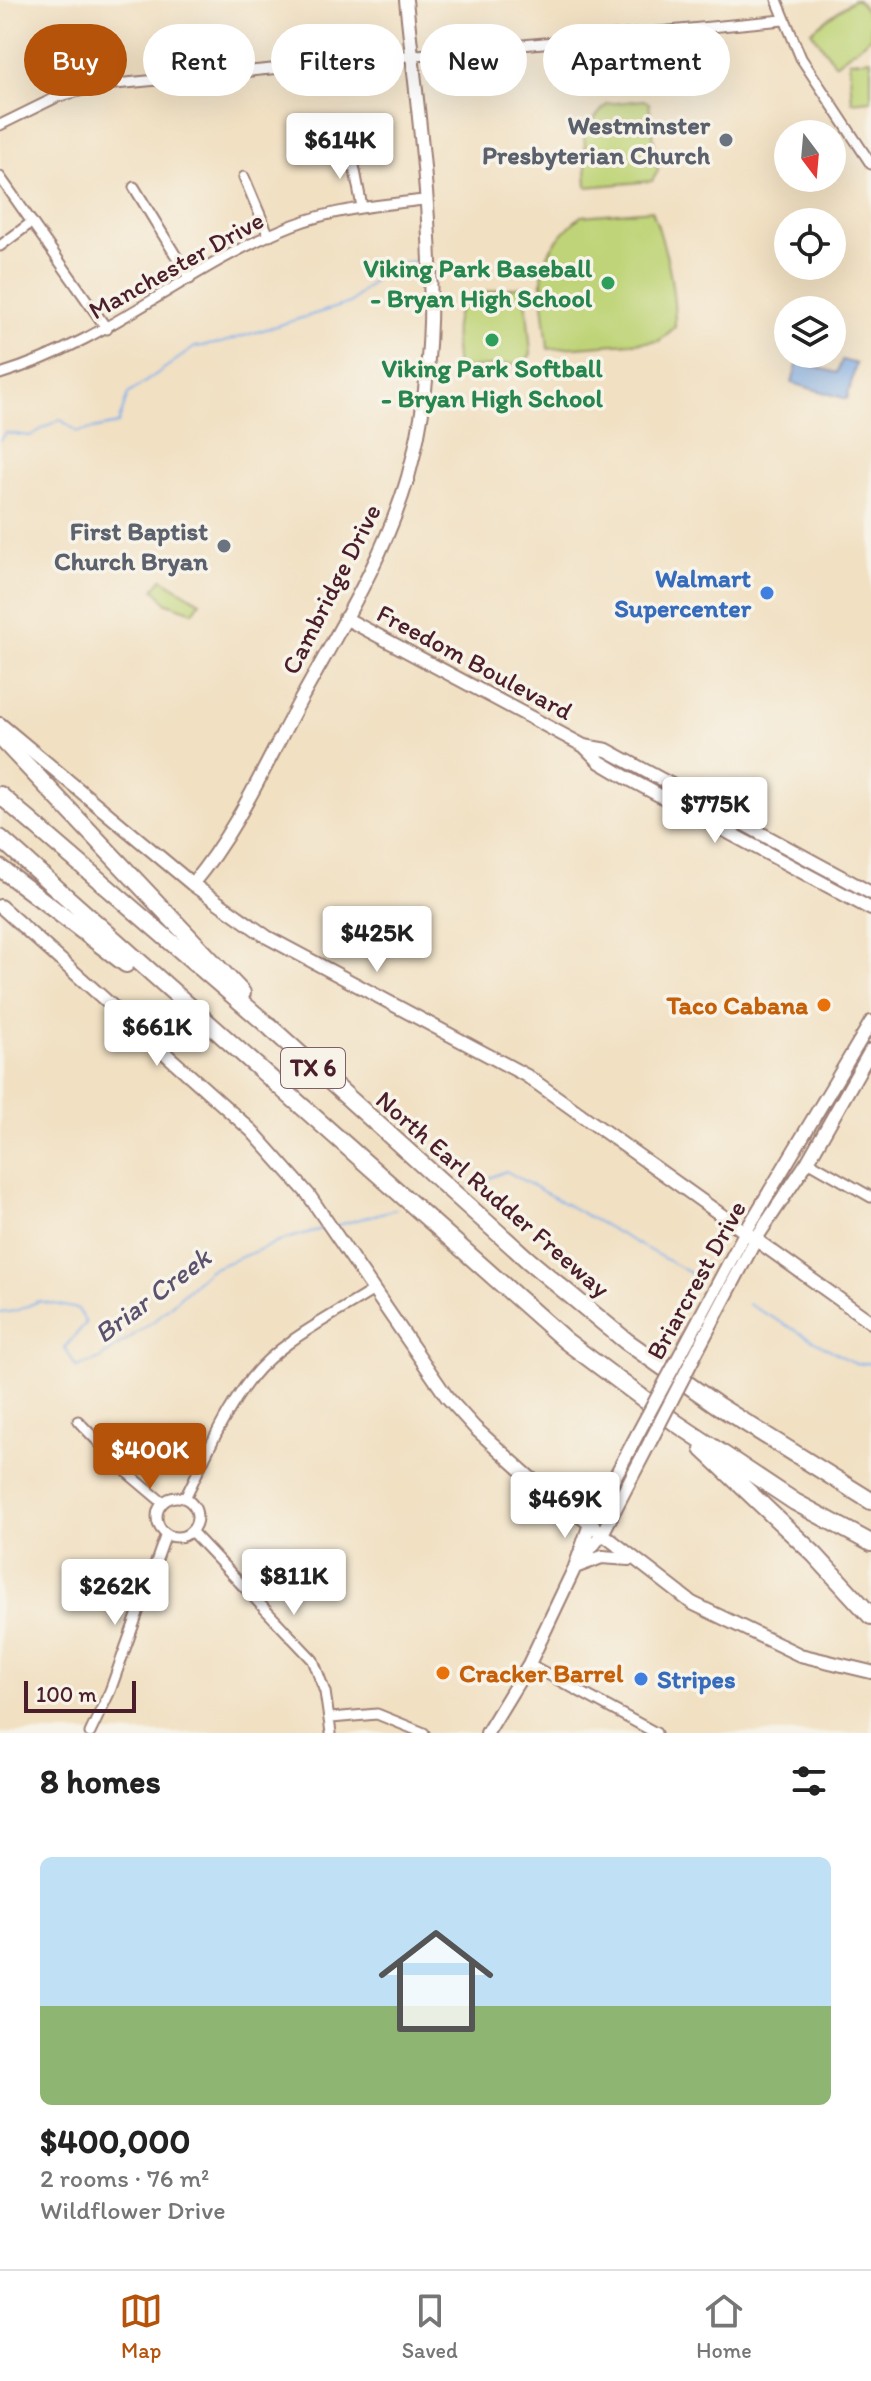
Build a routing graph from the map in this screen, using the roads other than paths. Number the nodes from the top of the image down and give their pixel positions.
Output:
1 (406, 0) edge
2 (777, 0) edge
3 (783, 20) junction
4 (412, 57) junction
5 (0, 125) edge
6 (351, 150) dead end
7 (871, 164) edge
8 (0, 177) edge
9 (244, 177) dead end
10 (134, 187) dead end
11 (424, 200) junction
12 (362, 207) junction
13 (32, 222) junction
14 (269, 236) junction
15 (0, 246) edge
16 (190, 279) junction
17 (107, 329) junction
18 (0, 374) edge
19 (345, 618) junction
20 (0, 724) edge
21 (0, 737) edge
22 (584, 746) junction
23 (681, 790) junction
24 (0, 795) edge
25 (674, 803) junction
26 (748, 827) junction
27 (0, 838) edge
28 (742, 839) junction
29 (807, 858) junction
30 (0, 868) edge
31 (800, 871) junction
32 (192, 884) junction
33 (871, 893) edge
34 (0, 906) edge
35 (871, 909) edge
36 (203, 1021) junction
37 (871, 1022) edge
38 (271, 1028) junction
39 (871, 1050) edge
40 (808, 1161) junction
41 (870, 1193) edge
42 (752, 1234) junction
43 (372, 1291) junction
44 (871, 1322) edge
45 (694, 1342) junction
46 (78, 1421) dead end
47 (676, 1423) junction
48 (185, 1498) junction
49 (871, 1501) edge
50 (162, 1502) junction
51 (590, 1524) junction
52 (191, 1531) junction
53 (166, 1534) junction
54 (602, 1534) junction
55 (871, 1543) edge
56 (640, 1563) junction
57 (575, 1567) junction
58 (871, 1616) edge
59 (529, 1664) junction
60 (871, 1672) edge
61 (331, 1718) junction
62 (90, 1733) edge
63 (331, 1733) edge
64 (424, 1733) edge
65 (487, 1733) edge
66 (656, 1733) edge

1 - 4 main road, Cambridge Drive
2 - 3 street
3 - 4 street
3 - 7 street
4 - 5 street
4 - 11 main road, Cambridge Drive
6 - 12 street
8 - 13 street
9 - 14 street
10 - 16 street
11 - 12 street, Manchester Drive
11 - 19 main road, Cambridge Drive
12 - 14 street, Manchester Drive
13 - 15 street
13 - 17 street
14 - 16 street, Manchester Drive
16 - 17 street, Manchester Drive
17 - 18 street, Manchester Drive
19 - 22 main road, Freedom Boulevard
19 - 32 main road, Cambridge Drive
20 - 32 main road
21 - 38 highway
22 - 23 main road, Freedom Boulevard
22 - 25 main road, Freedom Boulevard
23 - 25 main road
23 - 26 main road, Freedom Boulevard
24 - 38 highway, North Earl Rudder Freeway / TX 6
25 - 28 main road, Freedom Boulevard
26 - 28 main road
26 - 29 main road, Freedom Boulevard
27 - 36 highway, TX 6
28 - 31 main road, Freedom Boulevard
29 - 31 main road
29 - 33 main road, Freedom Boulevard
30 - 36 highway
31 - 35 main road, Freedom Boulevard
32 - 42 main road
34 - 43 main road
36 - 47 highway, TX 6
37 - 42 main road, Briarcrest Drive
38 - 49 highway, North Earl Rudder Freeway / TX 6
39 - 40 main road, Briarcrest Drive
40 - 41 street
40 - 42 main road, Briarcrest Drive
42 - 44 main road
42 - 45 main road, Briarcrest Drive
43 - 48 street
43 - 51 main road
45 - 51 main road, Briarcrest Drive, bridge
45 - 54 main road, Briarcrest Drive, bridge
46 - 50 street
47 - 55 highway, TX 6
47 - 58 highway
48 - 50 street
48 - 52 street
50 - 53 street
51 - 54 main road
51 - 57 main road, Briarcrest Drive
52 - 53 street
52 - 61 street
53 - 62 street
54 - 56 main road
54 - 57 main road, Briarcrest Drive
56 - 57 main road
56 - 60 main road
57 - 59 main road, Briarcrest Drive
59 - 65 main road, Briarcrest Drive
59 - 66 street
61 - 63 street
61 - 64 street

